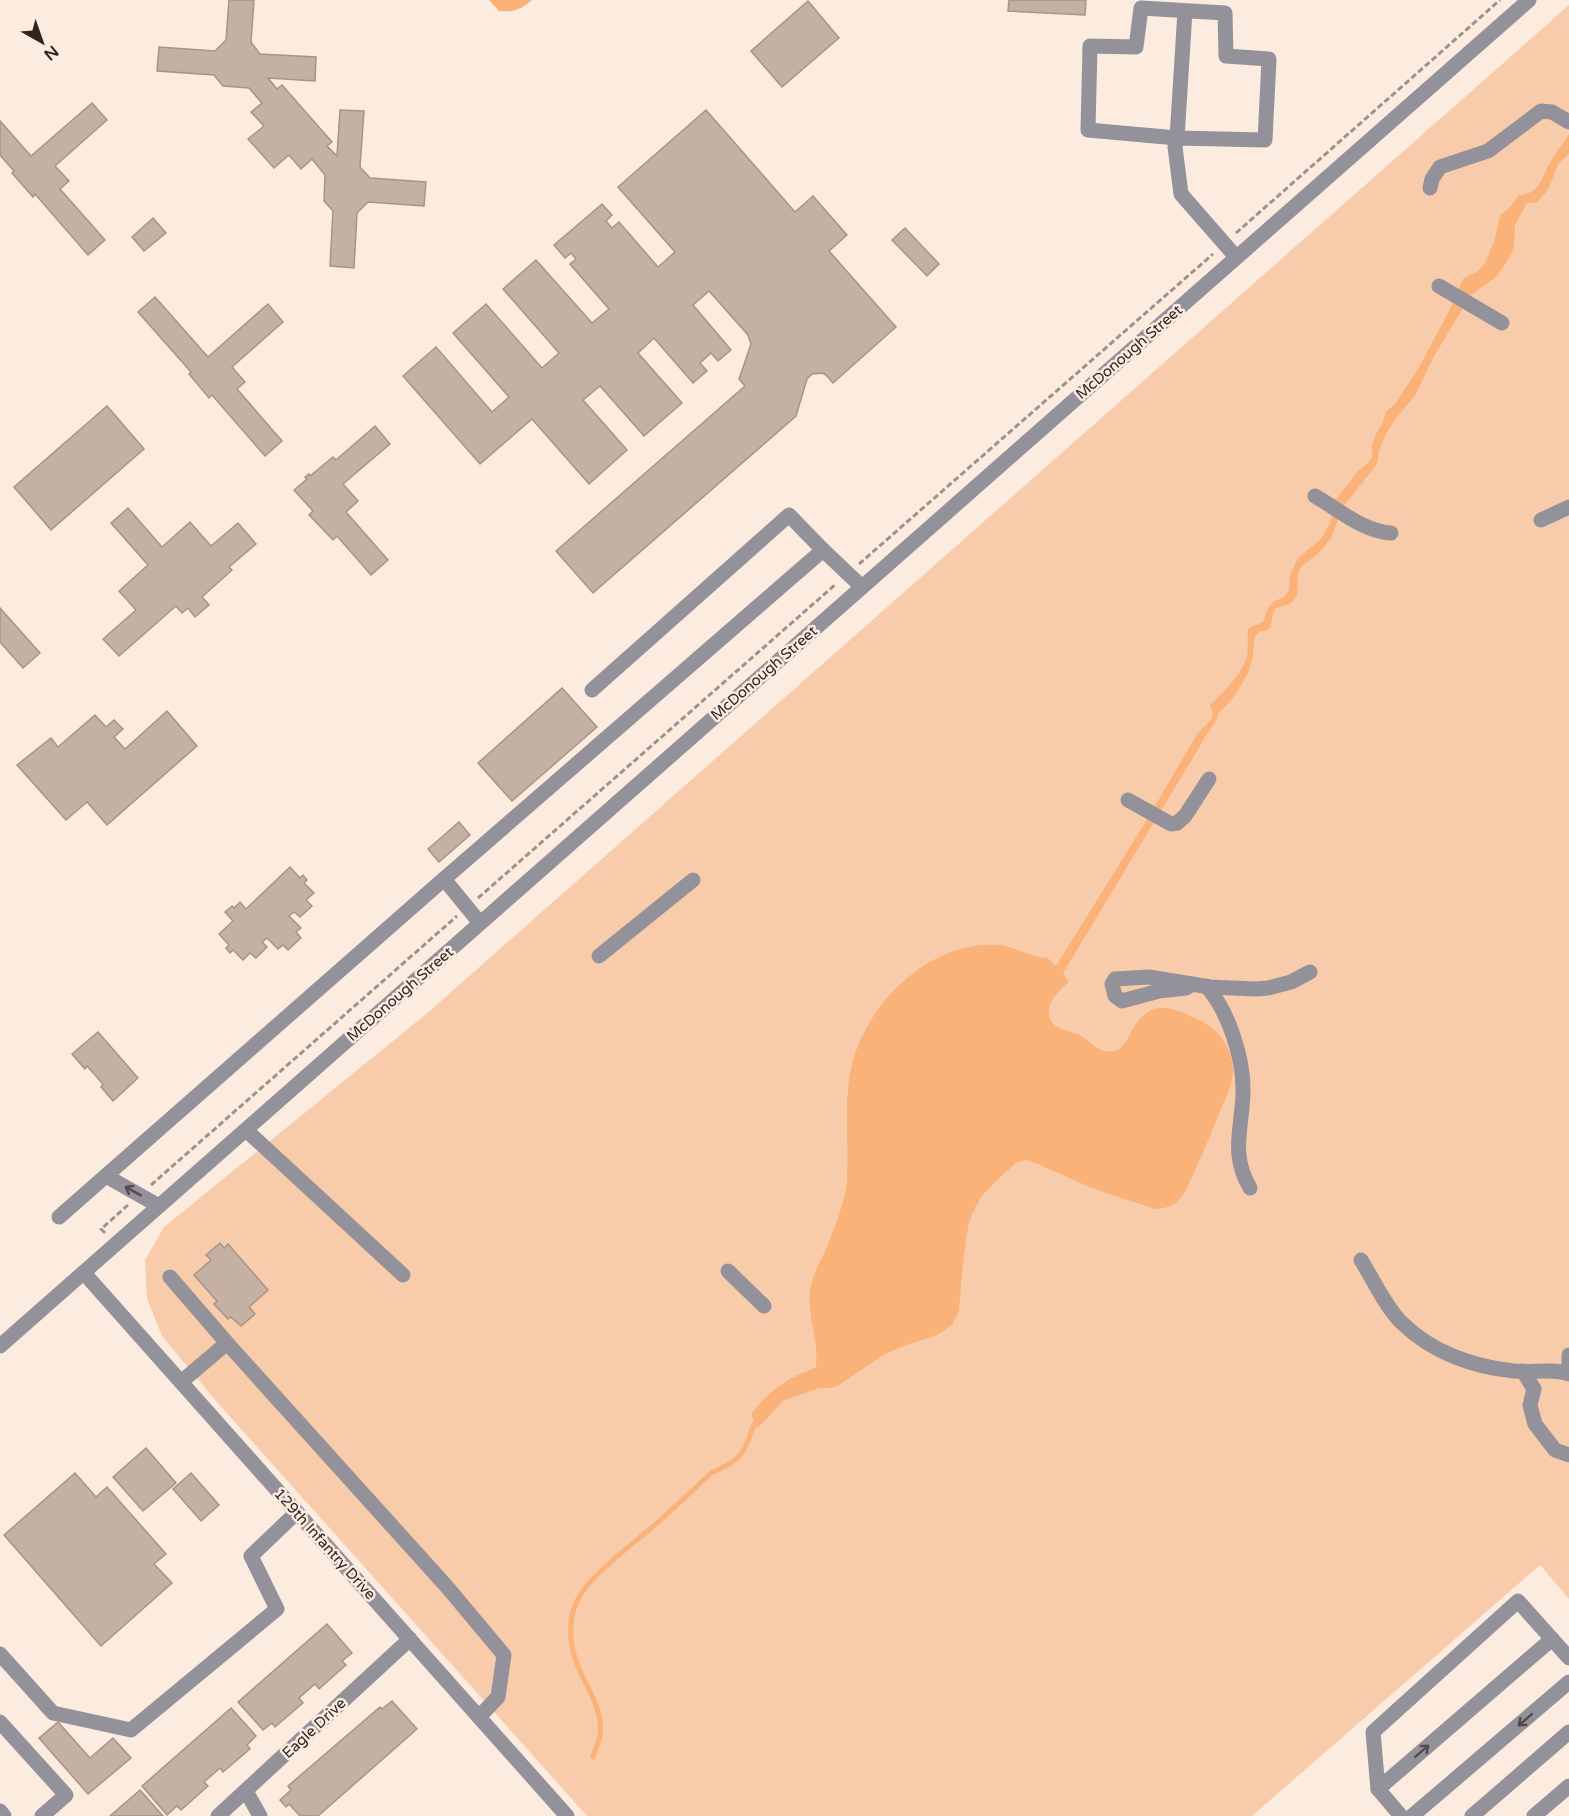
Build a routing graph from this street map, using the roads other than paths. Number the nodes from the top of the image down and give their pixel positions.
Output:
1 (1529, 0) edge
2 (1185, 10) junction
3 (1566, 120) edge
4 (1177, 138) junction
5 (1430, 188) dead end
6 (1236, 257) junction
7 (1439, 286) dead end
8 (1502, 323) dead end
9 (1322, 500) dead end
10 (1569, 507) edge
11 (1541, 520) dead end
12 (1391, 532) dead end
13 (823, 550) junction
14 (862, 587) junction
15 (592, 690) dead end
16 (1209, 779) dead end
17 (1134, 804) dead end
18 (444, 879) junction
19 (693, 880) dead end
20 (480, 923) junction
21 (599, 956) dead end
22 (1310, 972) dead end
23 (246, 1130) junction
24 (106, 1176) junction
25 (1250, 1188) dead end
26 (159, 1206) junction
27 (59, 1217) dead end
28 (1361, 1260) dead end
29 (728, 1271) dead end
30 (84, 1273) junction
31 (403, 1275) dead end
32 (170, 1277) dead end
33 (764, 1306) dead end
34 (227, 1344) junction
35 (0, 1346) edge
36 (1569, 1364) edge
37 (1523, 1371) junction
38 (1550, 1372) junction
39 (181, 1382) junction
40 (1534, 1389) junction
41 (1569, 1455) edge
42 (297, 1512) junction
43 (410, 1639) junction
44 (1552, 1639) junction
45 (0, 1654) edge
46 (1569, 1658) edge
47 (1569, 1682) edge
48 (479, 1717) junction
49 (0, 1722) edge
50 (1569, 1732) edge
51 (1569, 1786) edge
52 (1378, 1790) junction
53 (246, 1791) junction
54 (0, 1811) edge
55 (4, 1816) edge
56 (42, 1816) edge
57 (218, 1816) edge
58 (260, 1816) edge
59 (567, 1816) edge
60 (1401, 1816) edge
61 (1412, 1816) edge
62 (1472, 1816) edge
63 (1534, 1816) edge

1 - 6 street, McDonough Street
2 - 4 street
2 - 4 street
2 - 4 street
3 - 5 street
4 - 6 street
6 - 14 street, McDonough Street
7 - 8 street
9 - 12 street
10 - 11 street
13 - 14 street
13 - 15 street
13 - 18 street
14 - 20 street, McDonough Street
16 - 17 street
18 - 20 street
18 - 24 street
19 - 21 street
20 - 23 street, McDonough Street
22 - 25 street
23 - 26 street, McDonough Street
23 - 31 street
26 -> 24 street
24 - 27 street
26 - 30 street, McDonough Street
28 - 37 street
29 - 33 street
30 - 35 street, McDonough Street
30 - 39 street, 129th Infantry Drive
32 - 34 street
34 - 39 street
34 - 48 street
36 - 38 street
37 - 38 street
37 - 40 street
38 - 40 street
39 - 42 street, 129th Infantry Drive
40 - 41 street
42 - 43 street, 129th Infantry Drive
42 - 45 street
43 - 48 street, 129th Infantry Drive
43 - 53 street, Eagle Drive
44 - 46 street
52 -> 44 street
44 - 52 street
47 -> 61 street
48 - 59 street, 129th Infantry Drive
49 - 56 street
50 - 62 street
51 - 63 street
52 - 60 street
53 - 57 street, Eagle Drive
53 - 58 street
54 - 55 street

